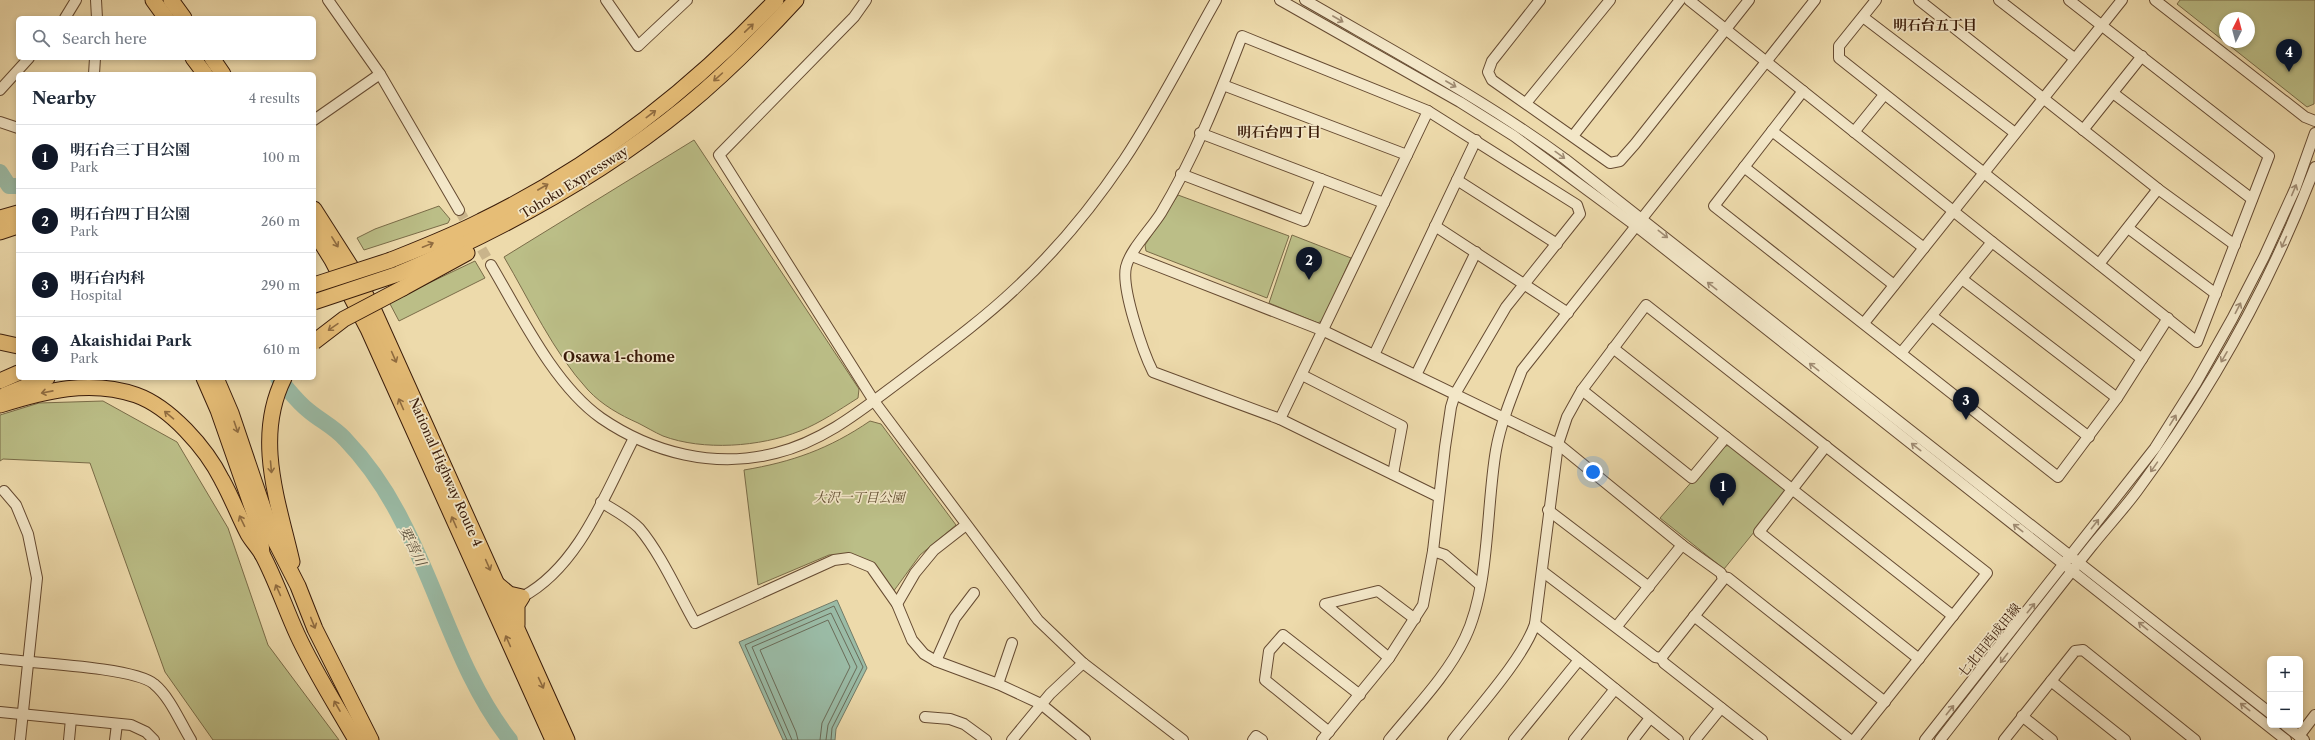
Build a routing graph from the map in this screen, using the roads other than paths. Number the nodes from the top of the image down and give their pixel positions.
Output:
1 (76, 0) edge
2 (96, 0) edge
3 (154, 0) edge
4 (171, 0) edge
5 (328, 0) edge
6 (606, 0) edge
7 (687, 0) edge
8 (776, 0) edge
9 (796, 0) edge
10 (866, 0) edge
11 (1216, 0) edge
12 (1280, 0) edge
13 (1305, 0) edge
14 (1540, 0) edge
15 (1610, 0) edge
16 (1680, 0) edge
17 (1689, 0) edge
18 (1749, 0) edge
19 (1815, 0) edge
20 (1876, 0) edge
21 (1920, 0) edge
22 (1999, 0) edge
23 (2069, 0) edge
24 (2122, 0) edge
25 (2155, 0) edge
26 (66, 16) edge
27 (97, 16) edge
28 (165, 16) edge
29 (183, 16) edge
30 (1863, 17) junction
31 (2100, 25) junction
32 (1725, 29) junction
33 (2142, 56) junction
34 (2074, 58) junction
35 (27, 60) edge
36 (95, 60) edge
37 (194, 60) edge
38 (213, 60) edge
39 (1766, 61) junction
40 (16, 72) edge
41 (16, 72) edge
42 (94, 72) edge
43 (204, 72) edge
44 (222, 72) edge
45 (380, 74) junction
46 (1223, 85) junction
47 (0, 90) edge
48 (1803, 91) junction
49 (2113, 93) junction
50 (1884, 95) junction
51 (2043, 98) junction
52 (1526, 103) junction
53 (1428, 111) junction
54 (316, 119) edge
55 (2315, 121) edge
56 (0, 122) edge
57 (16, 127) edge
58 (2083, 130) junction
59 (1772, 131) junction
60 (1854, 132) junction
61 (1200, 133) junction
62 (2015, 133) junction
63 (2315, 133) edge
64 (1572, 136) junction
65 (1476, 140) junction
66 (1407, 155) junction
67 (1744, 167) junction
68 (2315, 167) edge
69 (1181, 174) junction
70 (1983, 174) junction
71 (1320, 179) junction
72 (1457, 180) junction
73 (2158, 189) junction
74 (2252, 199) junction
75 (1384, 203) junction
76 (459, 210) tunnel mouth
77 (1954, 211) junction
78 (316, 212) edge
79 (16, 214) edge
80 (0, 218) edge
81 (1639, 222) junction
82 (1435, 226) junction
83 (16, 227) edge
84 (2128, 228) junction
85 (0, 232) edge
86 (316, 233) edge
87 (1992, 242) junction
88 (1557, 244) junction
89 (2235, 245) junction
90 (1924, 248) junction
91 (1476, 252) junction
92 (1132, 256) junction
93 (2099, 264) junction
94 (491, 265) tunnel mouth
95 (1962, 279) junction
96 (400, 281) junction
97 (1525, 283) junction
98 (316, 285) edge
99 (1894, 286) junction
100 (2216, 294) junction
101 (316, 302) edge
102 (1568, 312) junction
103 (1932, 316) junction
104 (2168, 318) junction
105 (1864, 324) junction
106 (1324, 331) junction
107 (316, 340) edge
108 (0, 342) edge
109 (16, 346) edge
110 (1613, 348) junction
111 (1901, 353) junction
112 (1374, 355) junction
113 (2142, 359) junction
114 (16, 374) edge
115 (1302, 375) junction
116 (1416, 375) junction
117 (42, 380) edge
118 (205, 380) edge
119 (217, 380) edge
120 (283, 380) edge
121 (0, 381) edge
122 (1582, 390) junction
123 (1455, 394) junction
124 (0, 397) edge
125 (2117, 398) junction
126 (874, 401) junction
127 (0, 405) edge
128 (1503, 418) junction
129 (1280, 419) junction
130 (1726, 437) junction
131 (2089, 437) junction
132 (634, 438) junction
133 (1558, 444) junction
134 (1826, 446) junction
135 (1393, 474) junction
136 (1792, 489) junction
137 (4, 491) dead end
138 (1439, 497) junction
139 (601, 502) junction
140 (1548, 510) junction
141 (966, 525) junction
142 (1682, 545) junction
143 (1433, 551) junction
144 (262, 555) junction
145 (2072, 555) junction
146 (2080, 562) junction
147 (2064, 565) junction
148 (1542, 571) junction
149 (2073, 571) junction
150 (1723, 577) junction
151 (496, 582) junction
152 (1480, 585) junction
153 (298, 586) junction
154 (1649, 586) junction
155 (974, 593) dead end
156 (522, 598) junction
157 (897, 604) junction
158 (1694, 616) junction
159 (1953, 616) junction
160 (1415, 618) junction
161 (1535, 624) junction
162 (1617, 626) junction
163 (518, 632) junction
164 (1012, 643) dead end
165 (1389, 658) junction
166 (1661, 658) junction
167 (0, 659) edge
168 (1919, 659) junction
169 (1579, 660) junction
170 (936, 661) junction
171 (28, 663) junction
172 (1083, 663) junction
173 (2051, 681) junction
174 (998, 684) junction
175 (1615, 689) junction
176 (530, 692) junction
177 (1360, 695) junction
178 (1885, 702) junction
179 (1041, 704) junction
180 (1721, 708) junction
181 (2267, 711) edge
182 (0, 712) edge
183 (22, 714) junction
184 (2315, 715) edge
185 (925, 716) dead end
186 (2022, 716) junction
187 (1650, 718) junction
188 (71, 719) junction
189 (117, 724) junction
190 (2289, 728) edge
191 (1329, 732) junction
192 (2301, 738) edge
193 (367, 739) edge
194 (1456, 739) edge
195 (20, 740) edge
196 (69, 740) edge
197 (115, 740) edge
198 (154, 740) edge
199 (191, 740) edge
200 (545, 740) edge
201 (553, 740) edge
202 (567, 740) edge
203 (986, 740) edge
204 (1012, 740) edge
205 (1085, 740) edge
206 (1183, 740) edge
207 (1253, 740) edge
208 (1262, 740) edge
209 (1322, 740) edge
210 (1389, 740) edge
211 (1514, 740) edge
212 (1574, 740) edge
213 (1633, 740) edge
214 (1678, 740) edge
215 (1695, 740) edge
216 (1762, 740) edge
217 (1850, 740) edge
218 (1854, 740) edge
219 (1926, 740) edge
220 (1940, 740) edge
221 (2004, 740) edge
222 (2052, 740) edge
223 (2126, 740) edge
224 (2195, 740) edge
225 (2286, 740) edge

1 - 26 street
2 - 27 street
3 - 28 highway
4 - 29 highway
5 - 45 street
6 - 7 street
98 -> 8 highway, Tohoku Expressway, bridge
9 -> 96 highway, Tohoku Expressway
10 - 126 street
11 - 126 street
12 - 81 street
13 -> 81 street
14 - 52 street
15 - 52 street
16 - 64 street
17 - 32 street
18 - 32 street
19 - 39 street
20 - 30 street
21 - 51 street
22 - 34 street
23 - 31 street
24 - 31 street
25 - 55 street
30 - 50 street
30 - 62 street
31 - 33 street
31 - 34 street
32 - 39 street
32 - 64 street
33 - 49 street
33 - 74 street
34 - 51 street
35 - 41 street
36 - 42 street
37 - 43 highway
38 - 44 highway
39 - 48 street
39 - 81 street
40 - 47 street
45 - 54 street
45 - 76 street
46 - 53 street
46 - 61 street
46 - 66 street
48 - 59 street
48 - 60 street
49 - 58 street
49 - 74 street
50 - 60 street
50 - 70 street
51 - 58 street
51 - 62 street
52 - 64 street
53 - 65 street
53 - 66 street
56 - 57 street
58 - 73 street
59 - 67 street
59 - 90 street
60 - 77 street
61 - 69 street
61 - 71 street
62 - 70 street
145 -> 63 street, 七北田西成田線
65 - 72 street
65 - 88 street
66 - 75 street
67 - 99 street
67 - 105 street
68 -> 146 street
69 - 71 street
69 - 92 street
70 - 77 street
70 - 93 street
71 - 75 street
72 - 82 street
72 - 88 street
73 - 84 street
73 - 89 street
74 - 89 street
75 - 106 street
77 - 87 street
77 - 90 street
78 -> 151 highway, National Highway Route 4
79 - 80 highway
81 - 102 street
81 -> 145 street
147 -> 81 street
82 - 91 street
82 - 112 street
83 - 85 highway
84 - 93 street
84 - 100 street
176 -> 86 highway, National Highway Route 4
87 - 95 street
87 - 113 street
88 - 97 street
89 - 100 street
90 - 99 street
91 - 97 street
91 - 116 street
92 - 106 street
92 - 129 street
93 - 104 street
94 - 132 street
95 - 103 street
95 - 125 street
96 - 101 highway, Tohoku Expressway, bridge
96 -> 107 highway, bridge
97 - 102 street
97 - 123 street
99 - 105 street
100 - 104 street
102 - 128 street
103 - 111 street
103 - 131 street
104 - 113 street
105 - 111 street
106 - 112 street
106 - 115 street
108 - 109 highway
110 - 122 street
110 - 130 street
110 - 134 street
111 - 131 street
112 - 116 street
113 - 125 street
114 - 121 highway
115 - 129 street
115 - 135 street
116 - 123 street
117 - 124 highway
118 - 144 highway
119 -> 153 highway
120 -> 153 highway
122 - 130 street
122 - 133 street
123 - 128 street
123 - 138 street
125 - 131 street
126 - 132 street
126 - 141 street
144 -> 127 highway
128 - 133 street
128 - 152 street
129 - 135 street
130 - 136 street
132 - 139 street
133 - 140 street
133 - 142 street
134 - 136 street
134 - 159 street
135 - 138 street
136 - 159 street
136 - 168 street
137 - 171 street
138 - 143 street
139 - 156 street
139 - 157 street
140 - 148 street
140 - 154 street
141 - 157 street
141 - 172 street
142 - 150 street
142 - 154 street
143 - 152 street
143 - 160 street
193 -> 144 highway
145 - 146 street
145 - 147 street, 七北田西成田線
146 - 149 street
146 - 181 street
147 - 149 street
219 -> 147 street, 七北田西成田線
148 - 161 street
148 - 162 street
149 -> 220 street
225 -> 149 street
150 - 158 street
150 - 178 street
151 - 156 highway
151 - 163 highway, National Highway Route 4
152 - 210 street
153 -> 193 highway
154 - 162 street
155 - 170 street
156 - 163 highway
157 - 170 street
158 - 166 street
158 - 217 street
159 - 168 street
160 - 165 street
160 - 165 street
161 - 169 street
161 - 194 street
162 - 166 street
163 -> 202 highway, National Highway Route 4
164 - 174 street
165 - 177 street
166 - 180 street
167 - 171 street
168 - 178 street
169 - 175 street
169 - 211 street
170 - 174 street
171 - 183 street
171 - 199 street
172 - 179 street
172 - 206 street
173 - 186 street
173 - 223 street
173 - 224 street
174 - 179 street
175 - 187 street
175 - 212 street
176 - 200 highway
176 - 201 highway, National Highway Route 4
177 - 191 street
177 - 191 street
178 - 218 street
179 - 204 street
179 - 205 street
180 - 215 street
180 - 216 street
182 - 183 street
183 - 188 street
183 - 195 street
184 - 192 street
185 - 203 street
186 - 221 street
186 - 222 street
187 - 213 street
187 - 214 street
188 - 189 street
188 - 196 street
189 - 197 street
189 - 198 street
190 - 192 street
191 - 209 street
207 - 208 street

